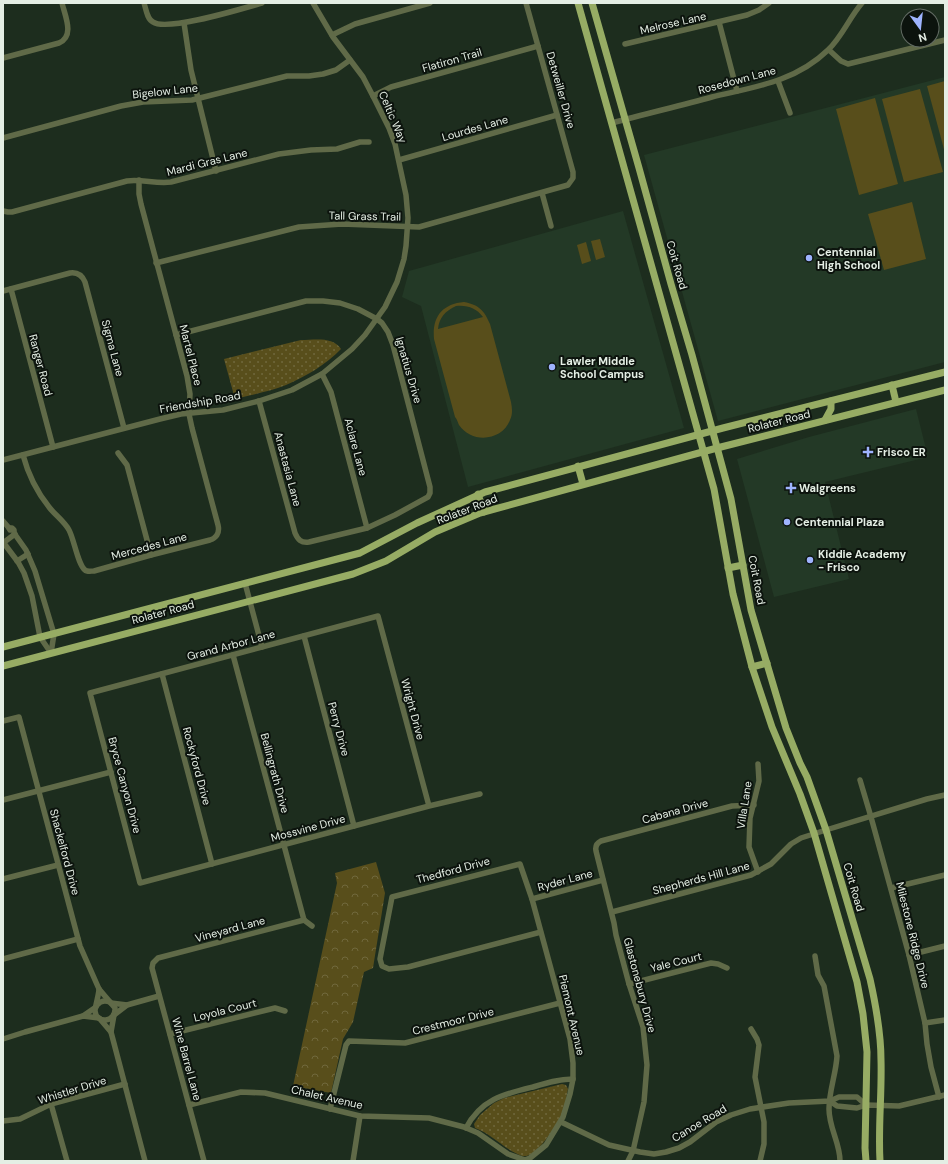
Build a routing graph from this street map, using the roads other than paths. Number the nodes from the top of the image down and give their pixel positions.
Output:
1 (62, 3) edge
2 (144, 3) edge
3 (262, 3) edge
4 (313, 3) edge
5 (430, 3) edge
6 (526, 3) edge
7 (578, 3) edge
8 (592, 3) edge
9 (769, 3) edge
10 (862, 3) edge
11 (184, 22) junction
12 (720, 22) junction
13 (332, 35) junction
14 (945, 40) edge
15 (625, 44) dead end
16 (538, 46) junction
17 (829, 50) junction
18 (3, 58) edge
19 (350, 60) junction
20 (778, 80) junction
21 (737, 91) junction
22 (373, 96) junction
23 (198, 99) junction
24 (790, 113) dead end
25 (557, 115) junction
26 (624, 120) junction
27 (612, 123) junction
28 (3, 138) edge
29 (369, 142) dead end
30 (399, 160) junction
31 (216, 170) junction
32 (139, 180) junction
33 (571, 182) joint
34 (542, 193) junction
35 (3, 211) edge
36 (551, 226) dead end
37 (408, 227) junction
38 (659, 242) junction
39 (661, 249) junction
40 (647, 250) junction
41 (156, 263) junction
42 (398, 277) joint
43 (11, 289) junction
44 (3, 291) edge
45 (377, 319) junction
46 (176, 335) junction
47 (945, 372) edge
48 (322, 374) junction
49 (892, 385) junction
50 (945, 390) edge
51 (260, 401) junction
52 (830, 401) junction
53 (896, 402) junction
54 (190, 414) junction
55 (824, 420) junction
56 (124, 428) junction
57 (713, 431) junction
58 (698, 435) junction
59 (53, 447) junction
60 (717, 448) junction
61 (703, 452) junction
62 (118, 454) dead end
63 (23, 455) junction
64 (3, 460) edge
65 (578, 466) junction
66 (583, 484) junction
67 (478, 494) junction
68 (484, 512) junction
69 (3, 521) edge
70 (367, 528) junction
71 (15, 533) junction
72 (217, 535) joint
73 (3, 542) edge
74 (28, 554) junction
75 (151, 555) junction
76 (17, 561) junction
77 (743, 565) junction
78 (728, 568) junction
79 (245, 583) junction
80 (251, 601) junction
81 (378, 616) joint
82 (54, 634) junction
83 (304, 636) junction
84 (40, 637) junction
85 (3, 647) edge
86 (262, 647) junction
87 (51, 653) junction
88 (233, 655) junction
89 (767, 663) junction
90 (3, 666) edge
91 (752, 667) junction
92 (162, 674) junction
93 (90, 693) joint
94 (3, 722) edge
95 (758, 764) dead end
96 (111, 772) junction
97 (860, 780) dead end
98 (38, 791) junction
99 (480, 794) dead end
100 (945, 795) edge
101 (3, 800) edge
102 (754, 805) junction
103 (428, 806) junction
104 (872, 816) junction
105 (354, 826) junction
106 (826, 830) junction
107 (814, 833) junction
108 (602, 840) joint
109 (283, 845) junction
110 (212, 864) junction
111 (520, 864) joint
112 (58, 865) junction
113 (758, 872) junction
114 (945, 875) edge
115 (3, 879) edge
116 (603, 880) junction
117 (140, 883) joint
118 (890, 888) junction
119 (532, 899) junction
120 (612, 912) junction
121 (304, 920) junction
122 (312, 926) dead end
123 (541, 932) junction
124 (78, 939) junction
125 (945, 946) edge
126 (909, 955) junction
127 (816, 956) dead end
128 (3, 959) edge
129 (153, 963) joint
130 (727, 968) dead end
131 (629, 984) junction
132 (99, 989) junction
133 (159, 996) junction
134 (111, 1002) junction
135 (560, 1003) junction
136 (127, 1005) junction
137 (96, 1006) junction
138 (285, 1011) dead end
139 (114, 1015) junction
140 (84, 1016) junction
141 (100, 1018) junction
142 (945, 1020) edge
143 (925, 1023) junction
144 (750, 1029) dead end
145 (111, 1032) junction
146 (170, 1034) junction
147 (3, 1039) edge
148 (573, 1079) junction
149 (125, 1084) junction
150 (942, 1096) edge
151 (830, 1101) junction
152 (51, 1104) junction
153 (188, 1105) junction
154 (866, 1105) junction
155 (880, 1106) junction
156 (761, 1107) junction
157 (330, 1109) junction
158 (360, 1116) junction
159 (3, 1121) edge
160 (561, 1122) junction
161 (466, 1128) junction
162 (633, 1151) junction
163 (526, 1160) joint
164 (67, 1161) edge
165 (145, 1161) edge
166 (204, 1161) edge
167 (352, 1161) edge
168 (628, 1161) edge
169 (760, 1161) edge
170 (840, 1161) edge
171 (866, 1161) edge
172 (880, 1161) edge

1 - 18 street
2 - 11 street
3 - 11 street
4 - 13 street, Celtic Way
5 - 13 street
6 - 16 street, Detweiller Drive
7 - 27 main road
8 - 26 main road, Coit Road
9 - 12 street, Melrose Lane
10 - 17 street, Rosedown Lane
11 - 23 street
12 - 15 street, Melrose Lane
12 - 21 street
13 - 19 street, Celtic Way
14 - 17 street
16 - 22 street, Flatiron Trail
16 - 25 street, Detweiller Drive
17 - 20 street, Rosedown Lane
19 - 22 street, Celtic Way
19 - 23 street, Bigelow Lane
20 - 21 street, Rosedown Lane
20 - 24 street
21 - 26 street, Rosedown Lane
22 - 30 street, Celtic Way
23 - 28 street, Bigelow Lane
23 - 31 street
25 - 30 street, Lourdes Lane
25 - 33 street, Detweiller Drive
26 - 27 street, Rosedown Lane
26 - 38 main road, Coit Road
27 - 40 main road
29 - 31 street, Mardi Gras Lane
30 - 37 street, Celtic Way
31 - 32 street, Mardi Gras Lane
32 - 35 street, Mardi Gras Lane
32 - 41 street, Martel Place
33 - 34 street, Tall Grass Trail
34 - 36 street
34 - 37 street, Tall Grass Trail
37 - 41 street, Tall Grass Trail
37 - 42 street, Celtic Way
38 - 39 main road, Coit Road
38 - 40 main road
39 - 40 main road
39 - 57 main road, Coit Road
40 - 58 main road
41 - 46 street, Martel Place
42 - 45 street, Friendship Road
43 - 44 street
43 - 56 street, Sigma Lane
43 - 59 street, Ranger Road
45 - 46 street, Ignatius Drive
45 - 48 street, Friendship Road
45 - 70 street, Ignatius Drive
46 - 54 street, Martel Place
47 - 49 main road, Rolater Road
48 - 51 street, Friendship Road
48 - 70 street, Aclare Lane
49 - 52 main road, Rolater Road
49 - 53 main road
50 - 53 main road, Rolater Road
51 - 54 street, Friendship Road
51 - 70 street, Anastasia Lane
52 - 55 main road
52 - 57 main road, Rolater Road
53 - 55 main road, Rolater Road
54 - 56 street, Friendship Road
54 - 72 street, Martel Place
55 - 60 main road, Rolater Road
56 - 59 street, Friendship Road
57 - 58 main road, Rolater Road
57 - 60 main road, Coit Road
58 - 61 main road
58 - 65 main road, Rolater Road
59 - 63 street, Friendship Road
60 - 61 main road, Rolater Road
60 - 77 main road, Coit Road
61 - 66 main road, Rolater Road
61 - 78 main road
62 - 75 street
63 - 64 street, Friendship Road
63 - 75 street, Mercedes Lane
65 - 66 main road
65 - 67 main road, Rolater Road
66 - 68 main road, Rolater Road
67 - 68 main road
67 - 79 main road, Rolater Road
68 - 80 main road, Rolater Road
69 - 71 street
71 - 73 street
71 - 74 street
72 - 75 street, Mercedes Lane
73 - 76 street
74 - 76 street
74 - 82 street
76 - 84 street
77 - 78 main road
77 - 89 main road, Coit Road
78 - 91 main road
79 - 80 street
79 - 82 main road, Rolater Road
80 - 86 street
80 - 87 main road, Rolater Road
81 - 83 street, Grand Arbor Lane
81 - 103 street, Wright Drive
82 - 84 main road, Rolater Road
82 - 87 street
83 - 86 street, Grand Arbor Lane
83 - 105 street, Perry Drive
84 - 85 main road, Rolater Road
84 - 87 street
86 - 88 street, Grand Arbor Lane
87 - 90 main road, Rolater Road
88 - 92 street, Grand Arbor Lane
88 - 109 street, Bellingrath Drive
89 - 91 main road
89 - 106 main road, Coit Road
91 - 107 main road
92 - 93 street, Grand Arbor Lane
92 - 110 street, Rockyford Drive
93 - 96 street, Bryce Canyon Drive
94 - 98 street, Shackelford Drive
95 - 102 street, Villa Lane
96 - 98 street
96 - 117 street, Bryce Canyon Drive
97 - 104 street, Milestone Ridge Drive
98 - 101 street
98 - 112 street, Shackelford Drive
99 - 103 street, Mossvine Drive
100 - 104 street, Shepherds Hill Lane
102 - 108 street, Cabana Drive
102 - 113 street, Villa Lane
103 - 105 street, Mossvine Drive
104 - 106 street, Shepherds Hill Lane
104 - 118 street, Milestone Ridge Drive
105 - 109 street, Mossvine Drive
106 - 107 street, Shepherds Hill Lane
106 - 155 main road, Coit Road
107 - 113 street, Shepherds Hill Lane
107 - 154 main road
108 - 116 street, Glastonebury Drive
109 - 110 street, Mossvine Drive
109 - 121 street, Bellingrath Drive
110 - 117 street, Mossvine Drive
111 - 119 street, Piemont Avenue
111 - 123 street, Thedford Drive
112 - 115 street
112 - 124 street, Shackelford Drive
113 - 120 street, Shepherds Hill Lane
114 - 118 street
116 - 119 street, Ryder Lane
116 - 120 street, Glastonebury Drive
118 - 126 street, Milestone Ridge Drive
119 - 123 street, Piemont Avenue
120 - 131 street, Glastonebury Drive
121 - 122 street
121 - 129 street, Vineyard Lane
123 - 135 street, Piemont Avenue
124 - 128 street
124 - 132 street, Shackelford Drive
125 - 126 street
126 - 143 street, Milestone Ridge Drive
127 - 151 street
129 - 133 street, Wine Barrel Lane
130 - 131 street, Yale Court
131 - 162 street, Glastonebury Drive
132 - 134 street, Shackelford Drive
132 - 137 street, Shackelford Drive
133 - 136 street
133 - 146 street, Wine Barrel Lane
134 - 136 street
134 - 137 street
134 - 139 street
135 - 148 street, Piemont Avenue
135 - 157 street, Crestmoor Drive
136 - 139 street
137 - 140 street
137 - 141 street
138 - 146 street, Loyola Court
139 - 141 street
139 - 145 street
140 - 141 street
140 - 147 street
141 - 145 street
142 - 143 street
143 - 150 street, Milestone Ridge Drive
144 - 156 street
145 - 149 street
146 - 153 street, Wine Barrel Lane
148 - 160 street, Piemont Avenue
148 - 161 street
149 - 152 street, Whistler Drive
149 - 165 street
150 - 155 street, Canoe Road
151 - 154 street, Canoe Road
151 - 154 street, Canoe Road
151 - 156 street, Canoe Road
151 - 170 street
152 - 159 street, Whistler Drive
152 - 164 street
153 - 157 street, Chalet Avenue
153 - 166 street, Wine Barrel Lane
154 - 155 street, Canoe Road
154 - 171 main road
155 - 172 main road, Coit Road
156 - 162 street, Canoe Road
156 - 169 street
157 - 158 street, Chalet Avenue
158 - 161 street, Chalet Avenue
158 - 167 street
160 - 162 street, Canoe Road
160 - 163 street, Piemont Avenue
161 - 163 street, Chalet Avenue
162 - 168 street, Glastonebury Drive

